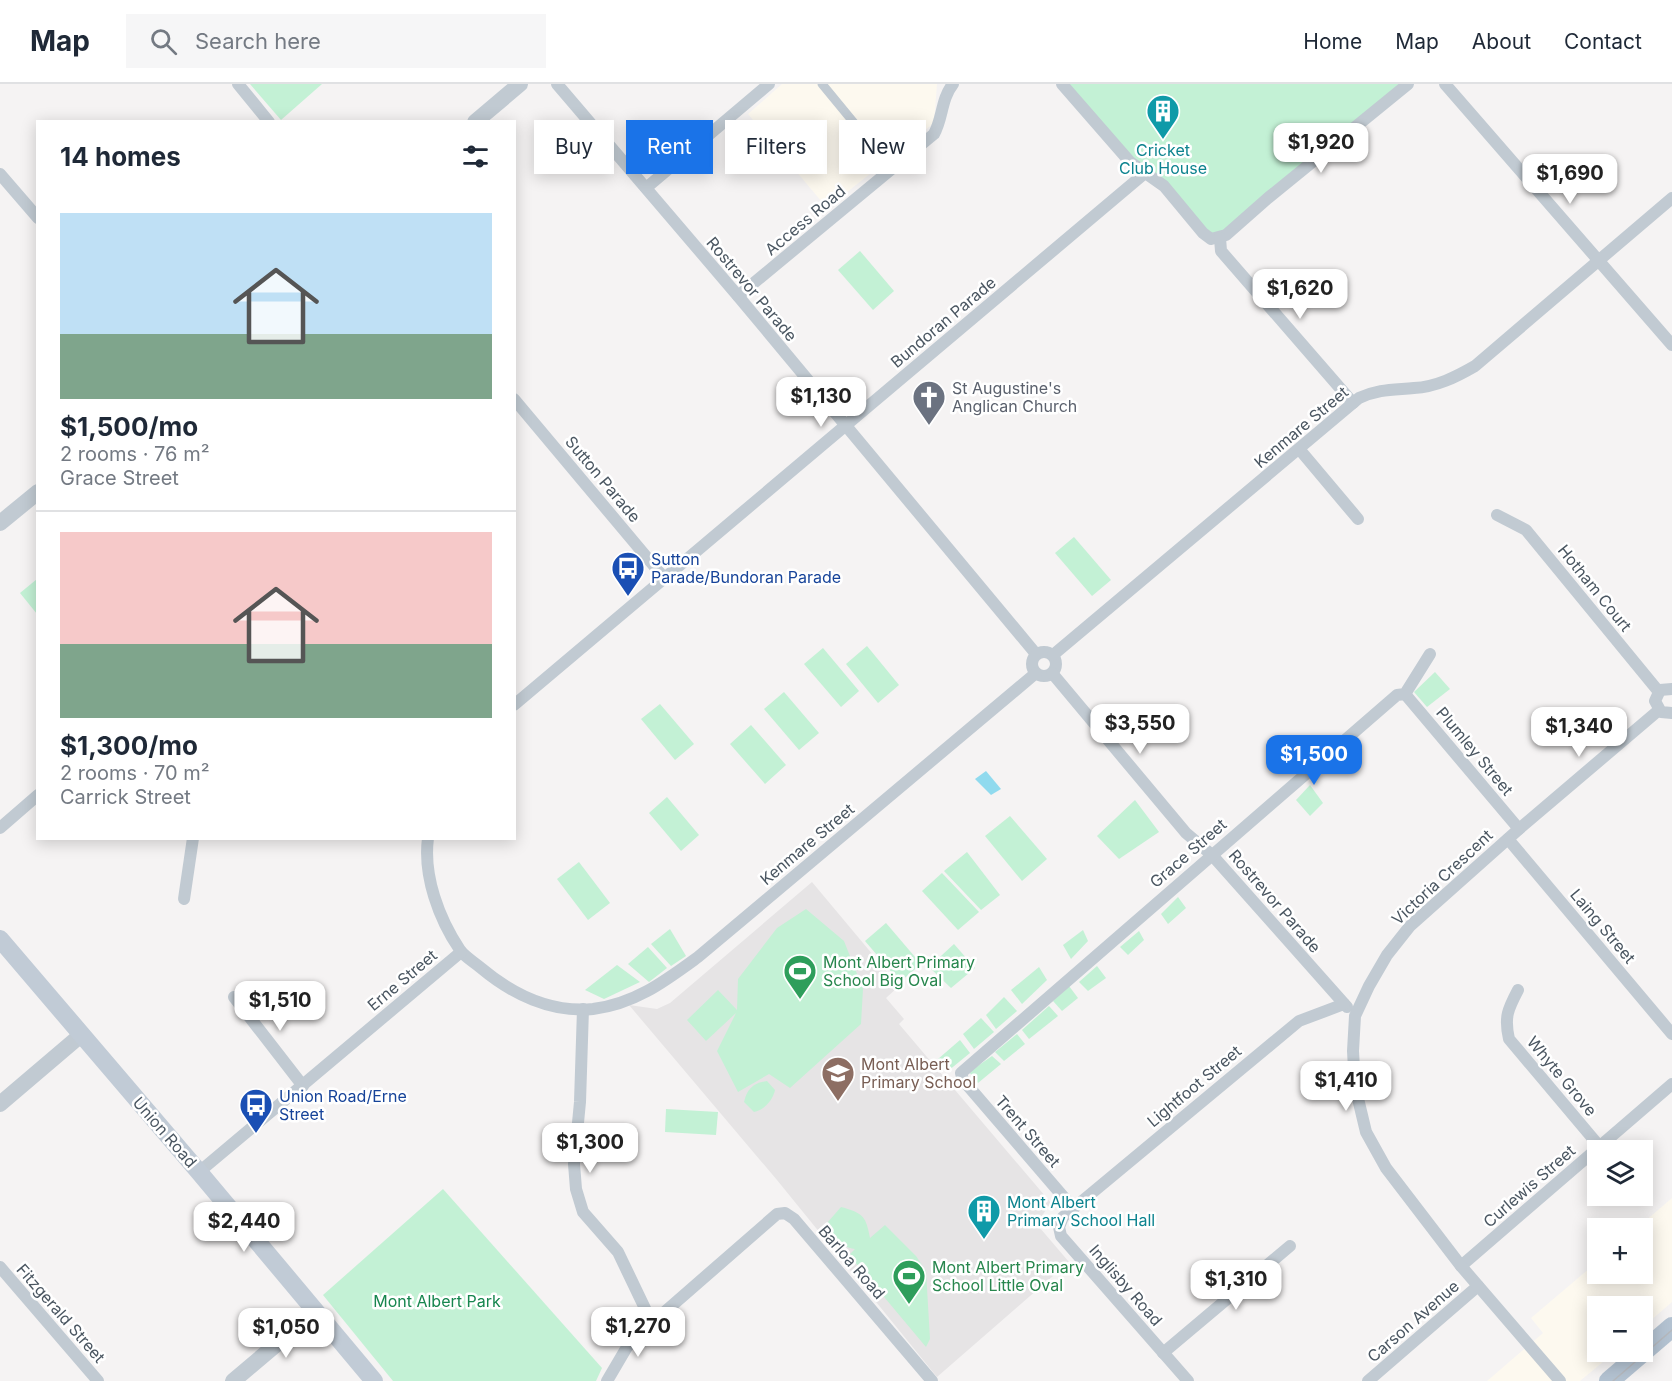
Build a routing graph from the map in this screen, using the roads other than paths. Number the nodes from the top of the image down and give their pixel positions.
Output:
1 (238, 84) edge
2 (520, 84) edge
3 (557, 84) edge
4 (769, 84) edge
5 (822, 84) edge
6 (953, 84) edge
7 (1062, 84) edge
8 (1408, 84) edge
9 (1445, 84) edge
10 (268, 120) edge
11 (478, 120) edge
12 (852, 120) edge
13 (926, 141) edge
14 (1145, 173) junction
15 (0, 174) edge
16 (886, 174) edge
17 (646, 188) junction
18 (1672, 198) edge
19 (36, 216) edge
20 (1220, 238) junction
21 (1599, 260) junction
22 (738, 296) junction
23 (1672, 345) edge
24 (516, 401) edge
25 (1353, 403) junction
26 (845, 427) junction
27 (1300, 450) junction
28 (36, 494) edge
29 (1497, 515) dead end
30 (1358, 519) dead end
31 (0, 523) edge
32 (665, 579) junction
33 (1036, 654) junction
34 (1430, 654) dead end
35 (1053, 655) junction
36 (1036, 673) junction
37 (1052, 673) junction
38 (1672, 689) edge
39 (1659, 692) junction
40 (1405, 694) junction
41 (516, 703) edge
42 (1659, 710) junction
43 (1672, 713) edge
44 (36, 797) edge
45 (0, 828) edge
46 (1519, 829) junction
47 (1508, 839) junction
48 (193, 840) edge
49 (428, 840) edge
50 (1212, 855) junction
51 (184, 899) dead end
52 (0, 939) edge
53 (461, 951) junction
54 (1518, 990) dead end
55 (234, 997) dead end
56 (1344, 1004) junction
57 (583, 1009) junction
58 (1355, 1017) junction
59 (1672, 1034) edge
60 (81, 1035) junction
61 (961, 1073) joint
62 (1672, 1084) edge
63 (303, 1086) junction
64 (0, 1104) edge
65 (1594, 1140) edge
66 (1608, 1140) edge
67 (1587, 1158) edge
68 (199, 1172) junction
69 (1072, 1208) junction
70 (1290, 1246) dead end
71 (1461, 1266) junction
72 (0, 1267) edge
73 (1478, 1286) junction
74 (316, 1311) junction
75 (652, 1323) junction
76 (1672, 1327) edge
77 (1163, 1353) junction
78 (98, 1381) edge
79 (233, 1381) edge
80 (375, 1381) edge
81 (607, 1381) edge
82 (932, 1381) edge
83 (1188, 1381) edge
84 (1368, 1381) edge
85 (1560, 1381) edge
86 (1609, 1381) edge

1 - 10 street
2 - 11 street
3 - 17 street, Rostrevor Parade
4 - 17 street
5 - 12 street
6 - 13 street, Access Road
7 - 14 street
8 - 20 street
9 - 21 street
14 - 20 street
14 - 26 street, Bundoran Parade
15 - 19 street
16 - 22 street, Access Road
17 - 22 street, Rostrevor Parade
18 - 21 street, Kenmare Street
20 - 25 street
21 - 23 street
21 - 25 street, Kenmare Street
22 - 26 street, Rostrevor Parade
24 - 32 street, Sutton Parade
25 - 27 street, Kenmare Street
26 - 32 street, Bundoran Parade
26 - 33 street, Rostrevor Parade
27 - 30 street
27 - 35 street, Kenmare Street
28 - 31 street
29 - 39 street, Hotham Court
32 - 41 street, Bundoran Parade
33 - 35 street
33 - 36 street
34 - 40 street, Grace Street
35 - 37 street
36 - 37 street
36 - 57 street, Kenmare Street
37 - 50 street, Rostrevor Parade
38 - 39 street
39 - 42 street
40 - 46 street, Plumley Street
40 - 50 street, Grace Street
42 - 43 street
42 - 46 street, Victoria Crescent
44 - 45 street
46 - 47 street, Victoria Crescent
47 - 58 street, Victoria Crescent
47 - 59 street, Laing Street
48 - 51 street
49 - 53 street
50 - 56 street, Rostrevor Parade
50 - 61 street, Grace Street
52 - 60 main road, Union Road
53 - 57 street, Kenmare Street
53 - 63 street, Erne Street
54 - 65 street, Whyte Grove
55 - 63 street
56 - 58 street, Rostrevor Parade
56 - 69 street, Lightfoot Street
57 - 75 street
58 - 71 street, Victoria Crescent
60 - 64 street
60 - 68 main road, Union Road
61 - 69 street, Trent Street
62 - 66 street, Curlewis Street
63 - 68 street, Erne Street
67 - 71 street, Curlewis Street
68 - 74 main road, Union Road
69 - 77 street, Inglisby Road
70 - 77 street
71 - 73 street, Victoria Crescent
72 - 78 street, Fitzgerald Street
73 - 84 street, Carson Avenue
73 - 85 street, Victoria Crescent
74 - 79 street
74 - 80 main road, Union Road
75 - 81 street
75 - 82 street, Barloa Road
76 - 86 main road
77 - 83 street, Inglisby Road

